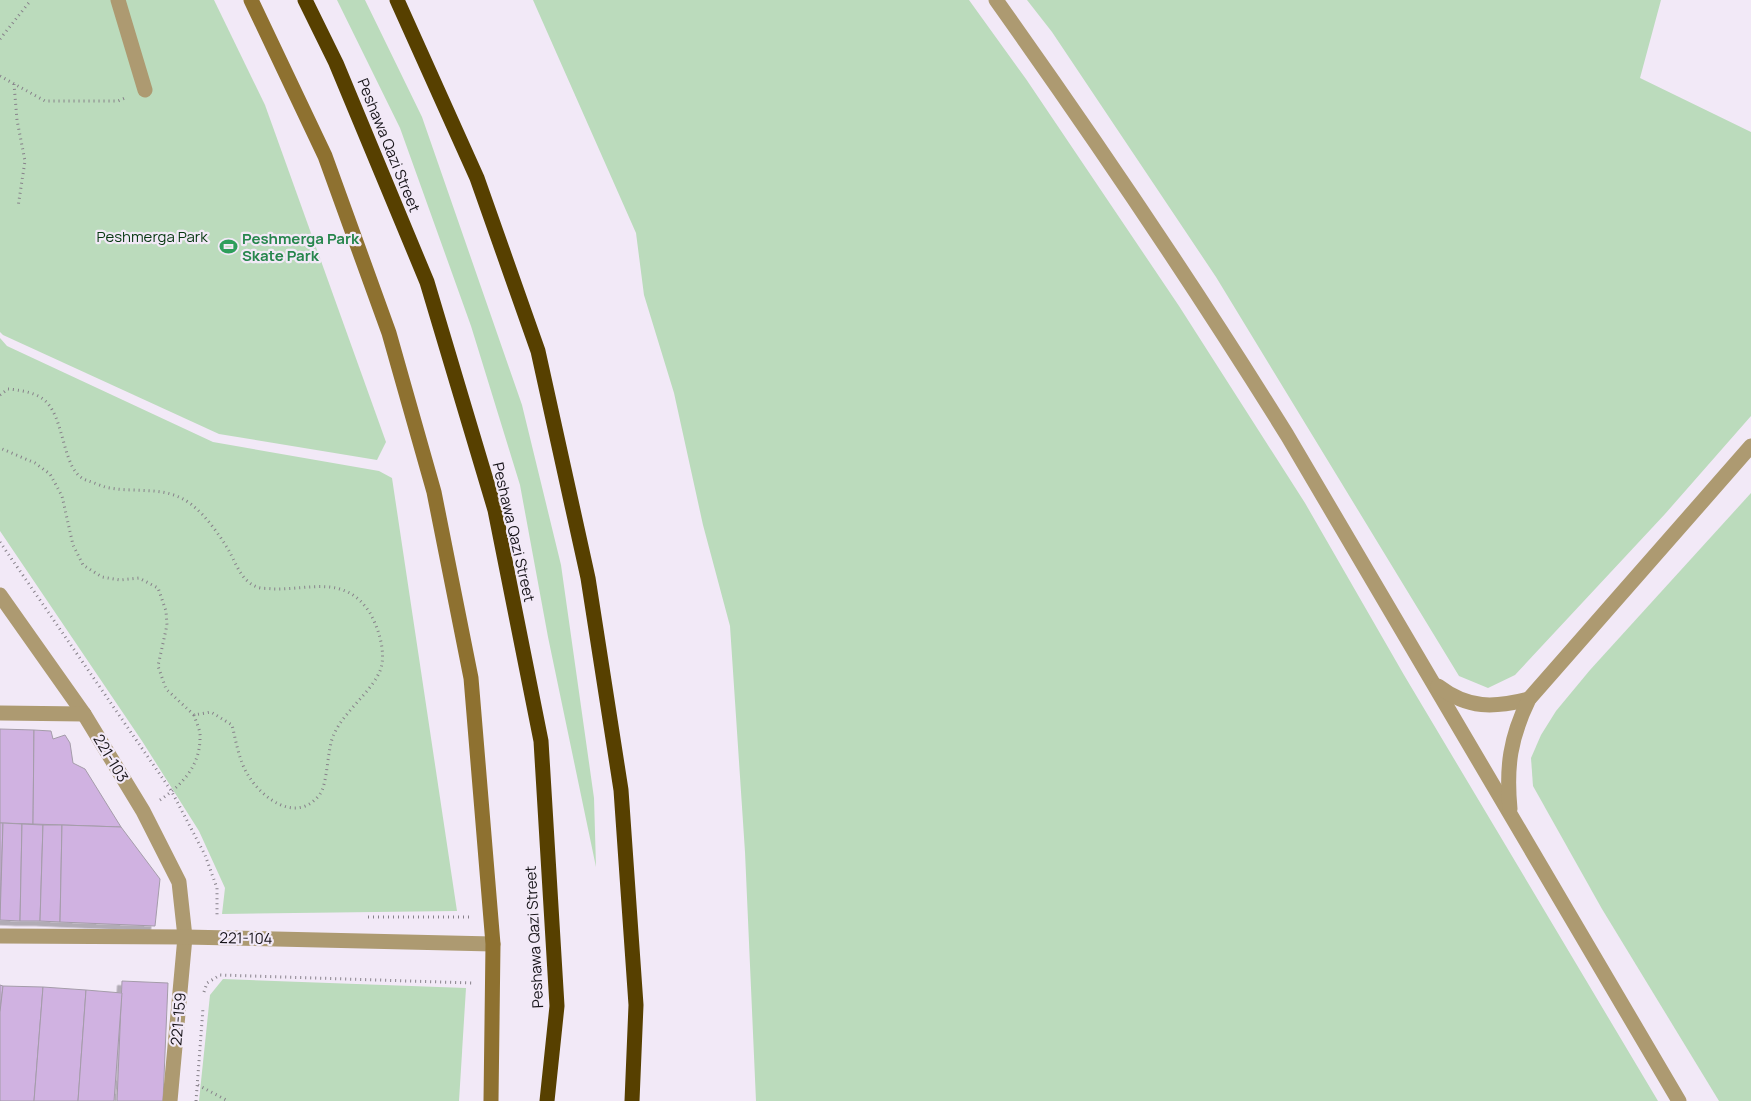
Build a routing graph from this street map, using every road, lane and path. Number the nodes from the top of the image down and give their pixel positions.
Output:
1 (31, 0) edge
2 (118, 0) edge
3 (251, 0) edge
4 (305, 0) edge
5 (399, 0) edge
6 (996, 0) edge
7 (0, 39) edge
8 (0, 76) edge
9 (14, 84) junction
10 (144, 90) joint
11 (18, 207) dead end
12 (0, 395) edge
13 (1751, 446) edge
14 (0, 448) edge
15 (0, 542) edge
16 (0, 595) edge
17 (1432, 680) junction
18 (1528, 699) junction
19 (0, 713) edge
20 (84, 714) junction
21 (194, 715) junction
22 (172, 792) junction
23 (142, 811) junction
24 (1511, 816) junction
25 (217, 917) dead end
26 (0, 936) edge
27 (185, 937) junction
28 (493, 944) junction
29 (472, 983) dead end
30 (198, 1085) junction
31 (548, 1098) edge
32 (170, 1101) edge
33 (196, 1101) edge
34 (228, 1101) edge
35 (491, 1101) edge
36 (632, 1101) edge
37 (1679, 1101) edge

1 - 7 path
2 - 10 street
3 - 28 main road
4 - 31 highway, Peshawa Qazi Street
5 - 36 highway
6 - 17 street
8 - 9 path
9 - 10 path
9 - 11 path
12 - 21 path
13 - 18 street
14 - 21 path
15 - 22 path
16 - 20 street, 221-103
17 - 18 street
17 - 24 street
18 - 24 street
19 - 20 street
20 - 23 street, 221-103
21 - 22 path
22 - 23 path
22 - 25 path
23 - 27 street, 221-103
24 - 37 street
26 - 27 street, 221-104
27 - 28 street, 221-104
27 - 32 street, 221-159
28 - 35 main road
29 - 30 path
30 - 33 path
30 - 34 path

